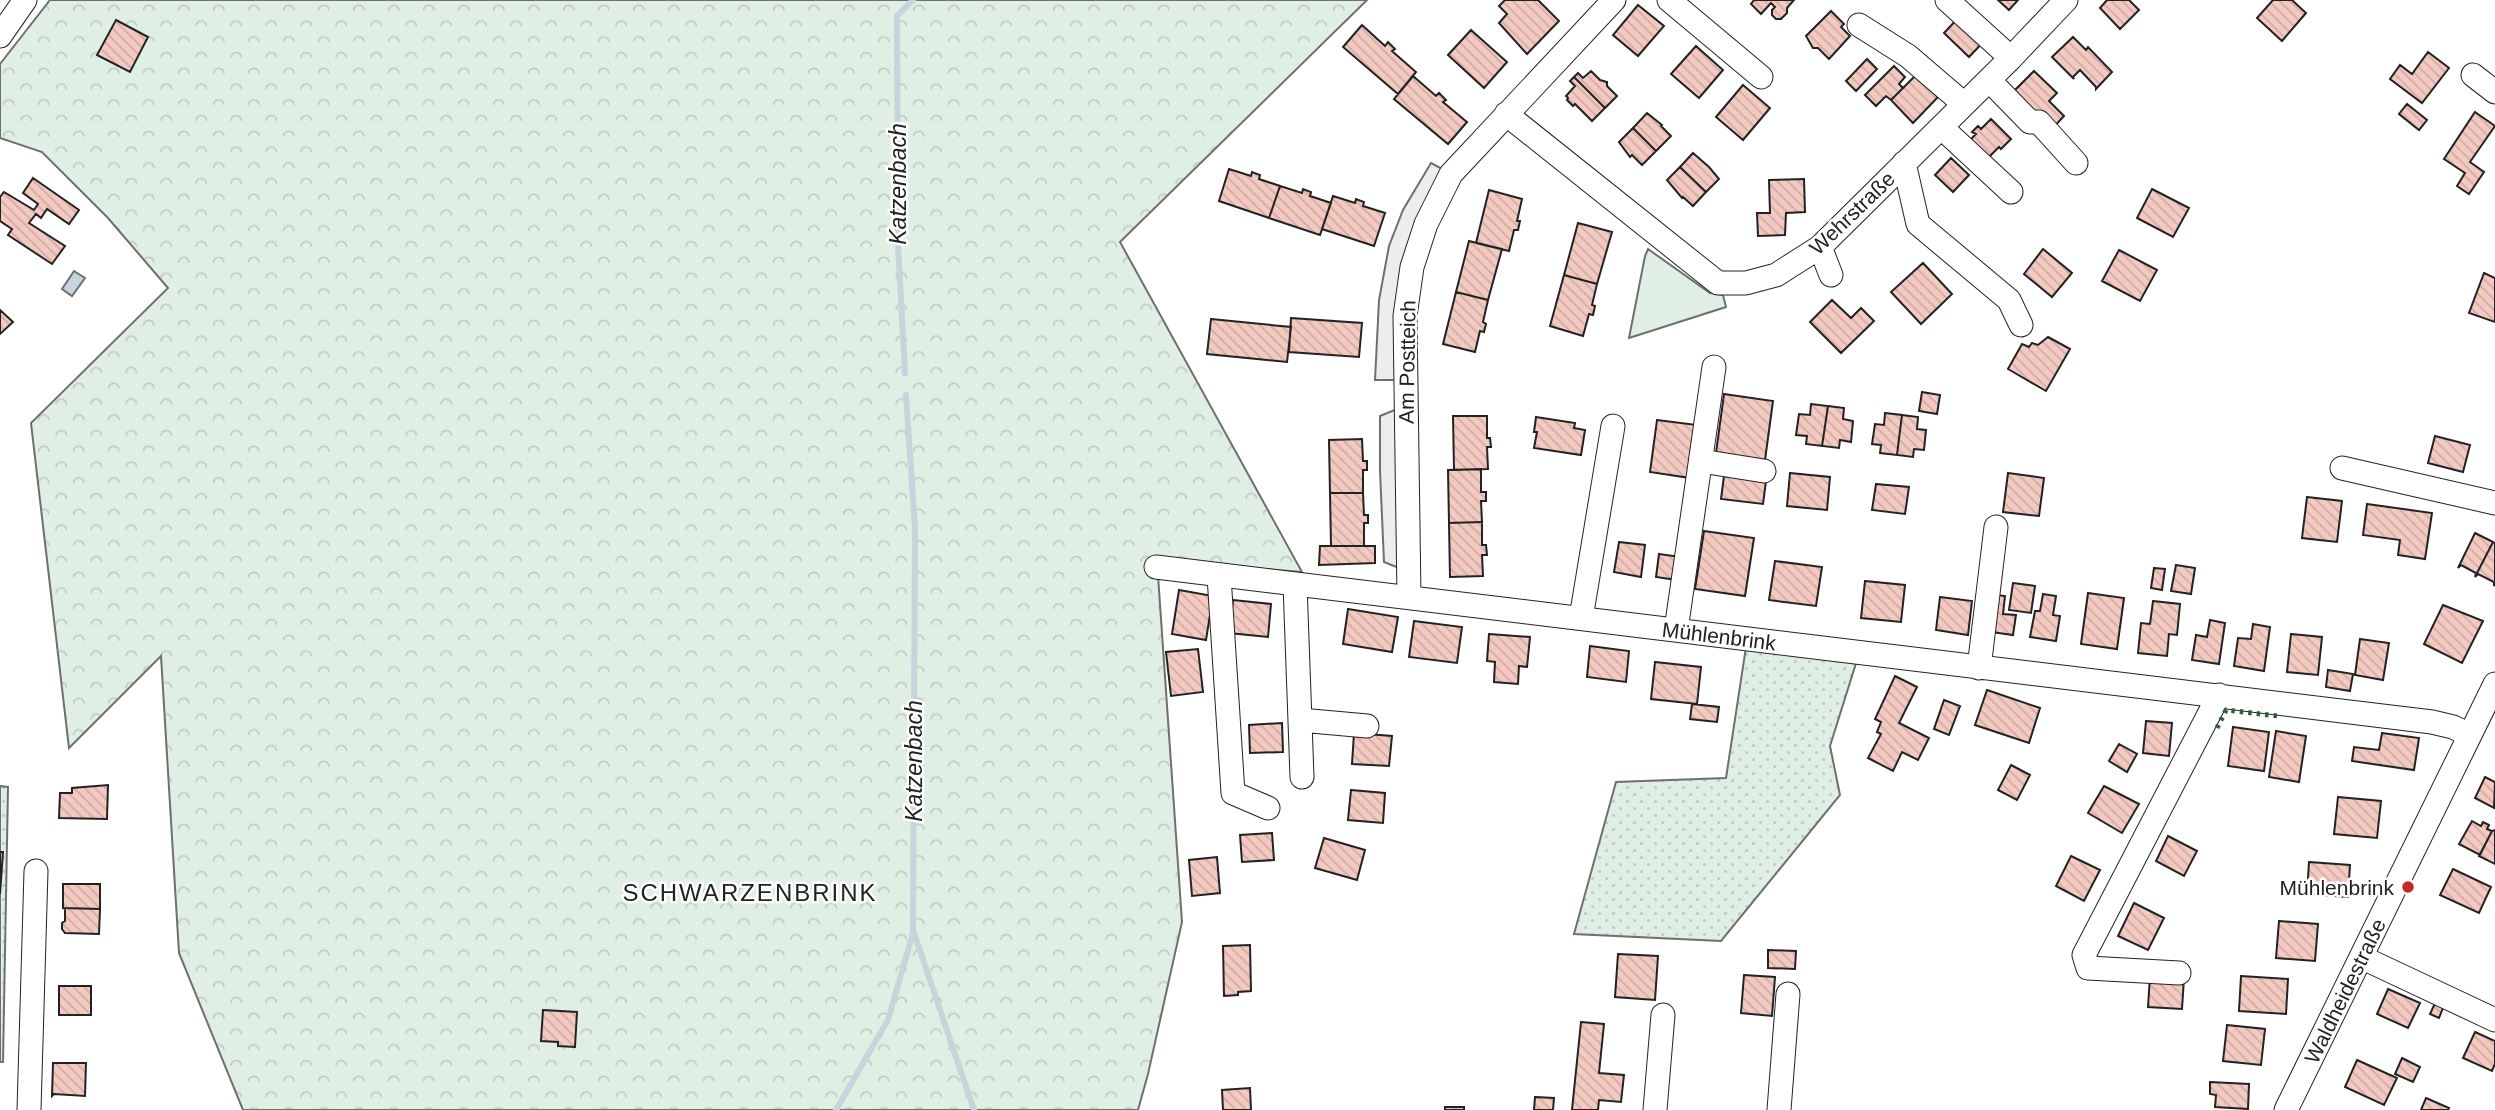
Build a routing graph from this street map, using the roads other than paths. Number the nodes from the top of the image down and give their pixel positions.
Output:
1 (26, 0) edge
2 (1614, 0) edge
3 (1669, 0) edge
4 (1947, 0) edge
5 (2066, 0) edge
6 (1859, 25) dead end
7 (0, 36) edge
8 (2011, 58) junction
9 (2473, 75) dead end
10 (1760, 77) dead end
11 (1989, 80) junction
12 (2495, 92) edge
13 (1964, 104) junction
14 (1506, 114) junction
15 (1941, 127) junction
16 (1904, 163) junction
17 (2076, 163) dead end
18 (2011, 192) dead end
19 (1820, 247) junction
20 (1831, 275) dead end
21 (2021, 325) dead end
22 (1714, 367) dead end
23 (1613, 426) dead end
24 (1701, 461) junction
25 (2342, 468) dead end
26 (1764, 471) dead end
27 (2495, 503) edge
28 (1996, 527) dead end
29 (1156, 567) dead end
30 (1219, 576) junction
31 (1295, 584) junction
32 (1409, 597) junction
33 (1581, 618) junction
34 (1676, 630) junction
35 (1979, 668) junction
36 (2495, 684) edge
37 (2219, 695) junction
38 (1300, 720) junction
39 (1367, 726) dead end
40 (2470, 735) junction
41 (1302, 776) dead end
42 (1268, 808) dead end
43 (36, 872) dead end
44 (2361, 957) junction
45 (2179, 973) dead end
46 (1788, 994) dead end
47 (1663, 1014) dead end
48 (2495, 1020) edge
49 (2293, 1108) edge
50 (29, 1110) edge
51 (1654, 1110) edge
52 (1779, 1110) edge

1 - 7 street
2 - 14 street, Am Postteich
3 - 10 street
4 - 8 street
5 - 8 street, Wehrstraße
6 - 13 street
8 - 11 street, Wehrstraße
9 - 12 street
11 - 13 street, Wehrstraße
11 - 17 street
13 - 15 street, Wehrstraße
14 - 19 street, Wehrstraße
14 - 32 street, Am Postteich
15 - 16 street, Wehrstraße
15 - 18 street
16 - 19 street, Wehrstraße
16 - 21 street
19 - 20 street
22 - 24 street
23 - 33 street
24 - 26 street
24 - 34 street
25 - 27 street
28 - 35 street
29 - 30 street, Mühlenbrink
30 - 31 street, Mühlenbrink
30 - 42 street
31 - 32 street, Mühlenbrink
31 - 38 street
32 - 33 street, Mühlenbrink
33 - 34 street, Mühlenbrink
34 - 35 street, Mühlenbrink
35 - 37 street, Mühlenbrink
36 - 40 street, Waldheidestraße
37 - 40 street, Mühlenbrink
37 - 45 street
38 - 39 street
38 - 41 street
40 - 44 street, Waldheidestraße
43 - 50 street
44 - 48 street
44 - 49 street, Waldheidestraße
46 - 52 street
47 - 51 street

